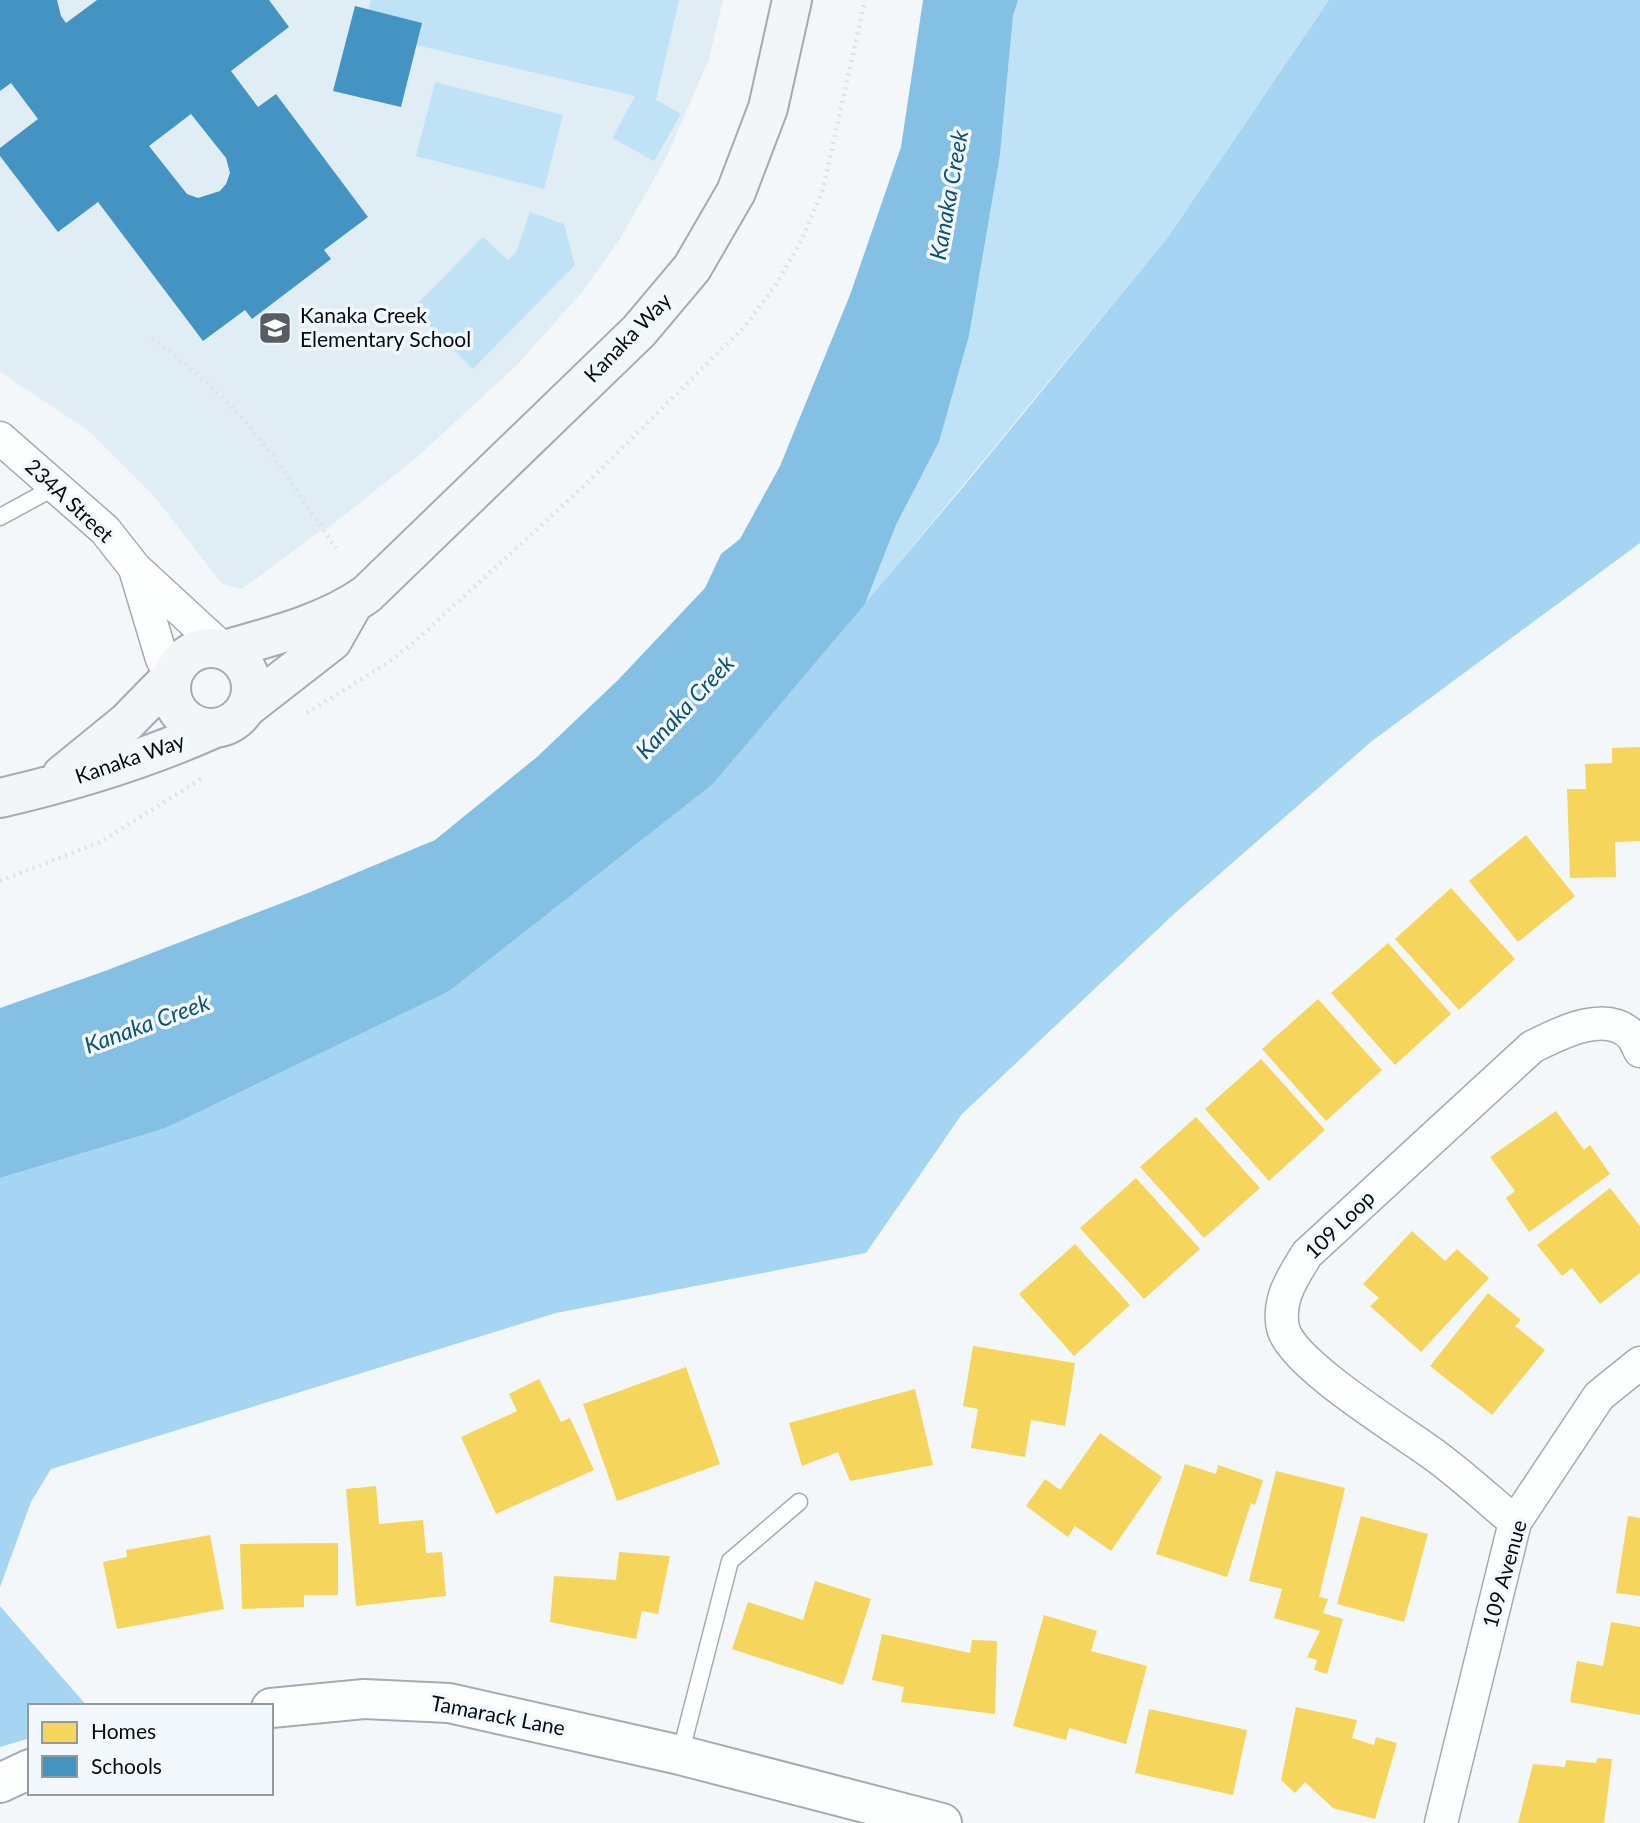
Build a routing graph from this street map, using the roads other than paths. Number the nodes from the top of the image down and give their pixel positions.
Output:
1 (792, 0) edge
2 (0, 438) edge
3 (57, 486) junction
4 (0, 517) edge
5 (135, 568) junction
6 (353, 604) junction
7 (224, 650) junction
8 (172, 676) junction
9 (230, 718) junction
10 (45, 788) junction
11 (0, 799) edge
12 (1640, 1051) edge
13 (1640, 1363) edge
14 (799, 1503) dead end
15 (1516, 1522) junction
16 (273, 1707) edge
17 (680, 1755) junction
18 (28, 1770) edge
19 (0, 1783) edge
20 (942, 1823) edge
21 (1441, 1823) edge

1 - 6 main road, Kanaka Way
2 - 3 street, 234A Street
3 - 4 lane
3 - 5 street, 234A Street
5 - 7 street, 234A Street
5 - 8 street, 234A Street
6 - 7 main road, Kanaka Way
6 - 9 main road, Kanaka Way
7 - 8 main road
7 - 9 main road
8 - 9 main road
8 - 10 main road, Kanaka Way
9 - 10 main road, Kanaka Way
10 - 11 main road, Kanaka Way
12 - 15 street, 109 Loop
13 - 15 street, 109 Avenue
14 - 17 lane
15 - 21 street, 109 Avenue
16 - 17 street, Tamarack Lane
17 - 20 street, Tamarack Lane
18 - 19 street

